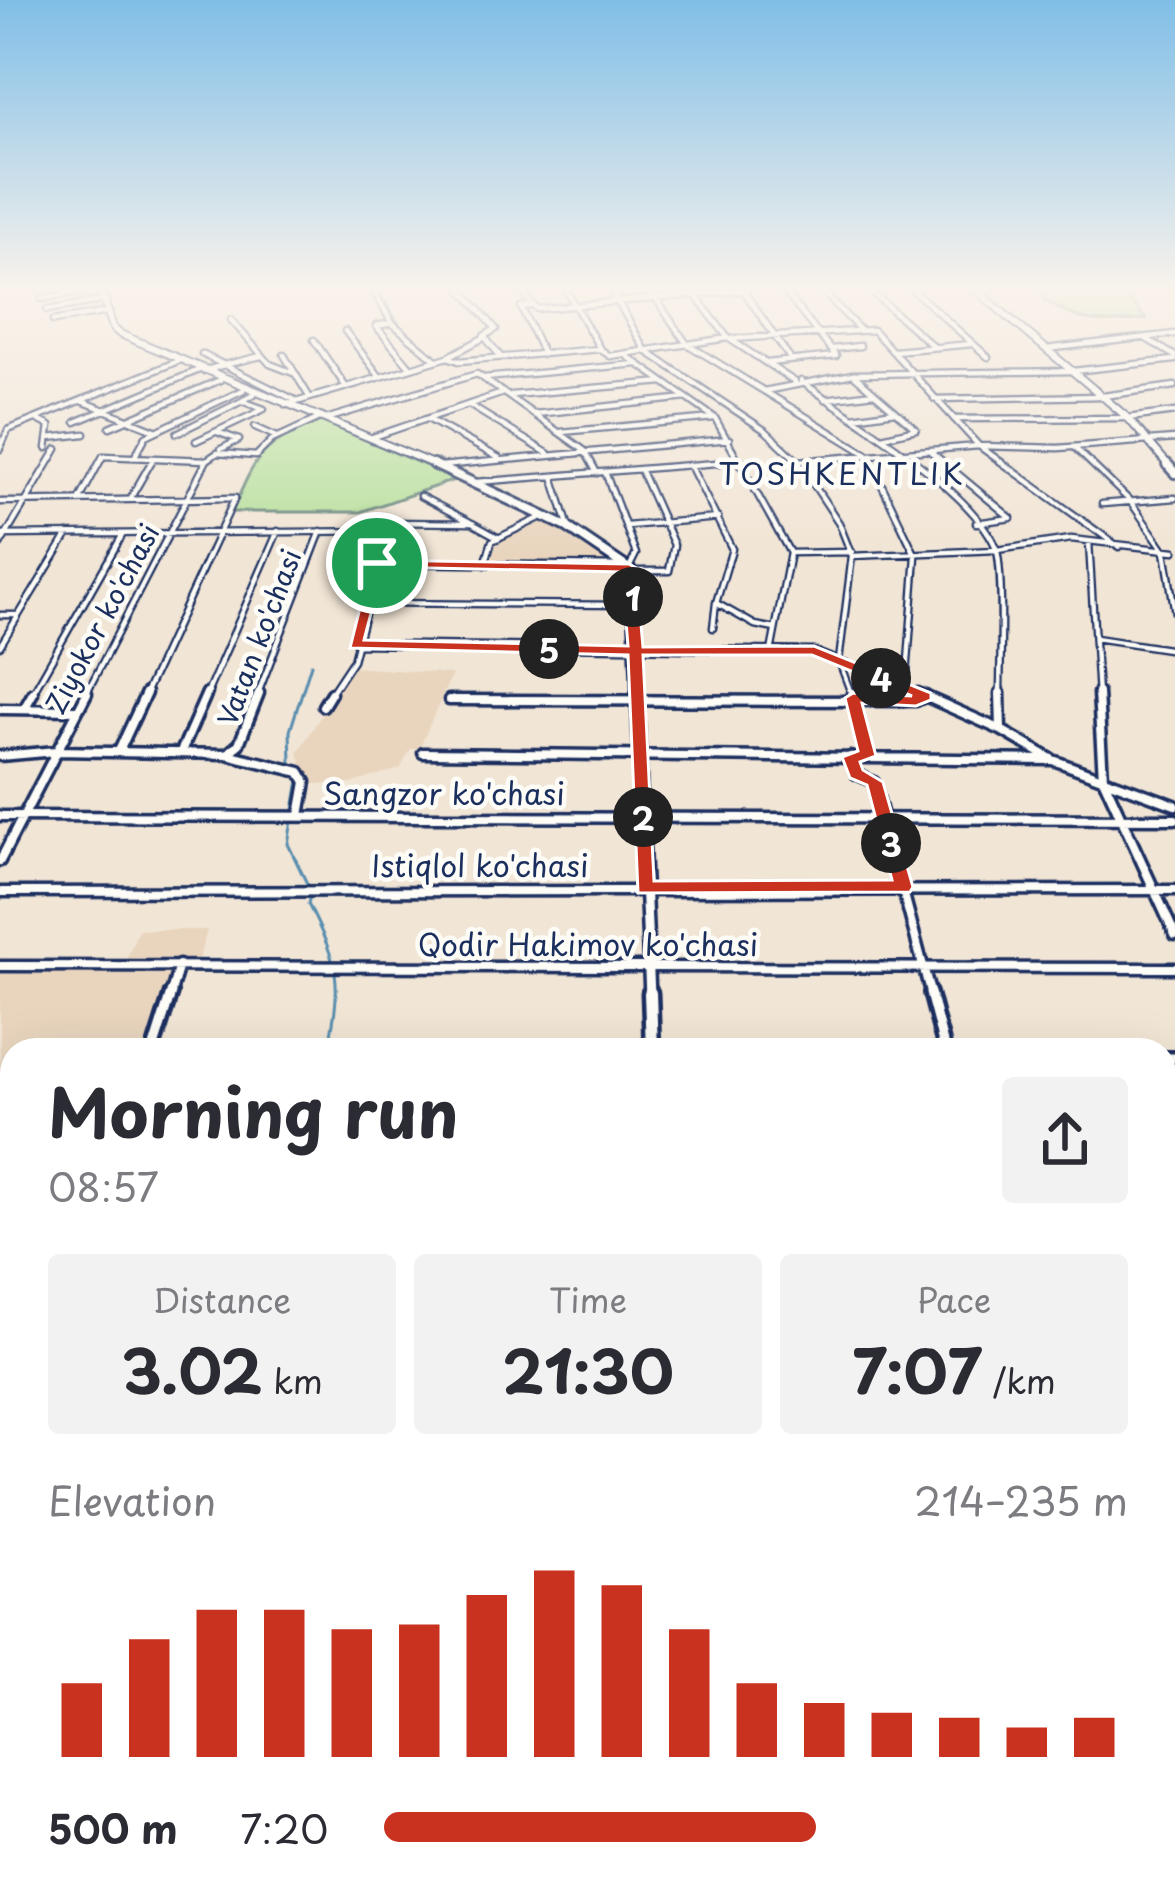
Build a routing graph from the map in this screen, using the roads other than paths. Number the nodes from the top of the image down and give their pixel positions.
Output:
1 (135, 378) edge
2 (182, 378) edge
3 (217, 378) edge
4 (251, 378) edge
5 (299, 378) edge
6 (340, 378) edge
7 (375, 378) edge
8 (471, 378) edge
9 (484, 378) edge
10 (660, 378) edge
11 (689, 378) edge
12 (742, 378) edge
13 (792, 378) edge
14 (824, 378) edge
15 (860, 378) edge
16 (916, 378) edge
17 (1082, 378) edge
18 (220, 380) junction
19 (665, 382) junction
20 (798, 382) junction
21 (1175, 386) edge
22 (346, 387) junction
23 (243, 390) junction
24 (763, 392) junction
25 (506, 393) junction
26 (875, 393) junction
27 (254, 394) junction
28 (1103, 396) junction
29 (310, 398) junction
30 (690, 398) junction
31 (825, 399) junction
32 (934, 399) junction
33 (82, 400) junction
34 (242, 401) junction
35 (298, 402) junction
36 (468, 404) junction
37 (286, 405) junction
38 (105, 410) junction
39 (896, 410) junction
40 (1175, 412) edge
41 (533, 414) junction
42 (853, 417) junction
43 (324, 418) junction
44 (426, 418) junction
45 (715, 418) junction
46 (1128, 418) junction
47 (36, 419) junction
48 (953, 419) junction
49 (128, 420) junction
50 (76, 422) dead end
51 (110, 427) dead end
52 (255, 427) dead end
53 (156, 430) junction
54 (216, 432) junction
55 (558, 432) junction
56 (177, 433) dead end
57 (85, 434) dead end
58 (278, 437) junction
59 (374, 437) junction
60 (880, 437) junction
61 (49, 438) junction
62 (1175, 439) edge
63 (729, 440) junction
64 (196, 441) dead end
65 (1149, 441) junction
66 (979, 446) junction
67 (1074, 447) junction
68 (47, 448) dead end
69 (57, 448) dead end
70 (0, 449) edge
71 (221, 449) dead end
72 (928, 450) junction
73 (585, 452) junction
74 (900, 452) junction
75 (550, 454) junction
76 (867, 454) junction
77 (135, 457) junction
78 (153, 458) junction
79 (500, 459) junction
80 (208, 460) junction
81 (742, 461) junction
82 (799, 461) junction
83 (690, 465) junction
84 (442, 466) junction
85 (640, 469) junction
86 (1174, 471) edge
87 (601, 472) junction
88 (553, 476) junction
89 (476, 482) junction
90 (420, 496) dead end
91 (1175, 498) edge
92 (27, 499) junction
93 (80, 499) junction
94 (130, 499) junction
95 (187, 500) junction
96 (1130, 501) junction
97 (0, 502) edge
98 (1102, 504) dead end
99 (546, 515) junction
100 (718, 518) junction
101 (664, 522) junction
102 (472, 523) junction
103 (976, 523) junction
104 (627, 526) junction
105 (321, 531) junction
106 (386, 531) junction
107 (570, 531) junction
108 (123, 532) junction
109 (169, 532) junction
110 (223, 532) junction
111 (278, 532) junction
112 (68, 533) junction
113 (4, 534) edge
114 (1106, 536) junction
115 (499, 538) junction
116 (1071, 539) junction
117 (1089, 542) junction
118 (0, 545) edge
119 (1119, 547) junction
120 (997, 550) junction
121 (1165, 551) junction
122 (1175, 551) edge
123 (790, 553) junction
124 (852, 554) junction
125 (916, 556) junction
126 (377, 563) junction
127 (485, 565) junction
128 (629, 568) junction
129 (365, 603) junction
130 (716, 603) junction
131 (633, 605) junction
132 (1175, 613) edge
133 (0, 615) edge
134 (19, 615) junction
135 (713, 628) dead end
136 (775, 629) junction
137 (1095, 638) junction
138 (356, 644) junction
139 (0, 646) edge
140 (1175, 650) edge
141 (636, 651) junction
142 (772, 652) junction
143 (839, 661) junction
144 (906, 688) junction
145 (926, 696) junction
146 (853, 698) junction
147 (448, 700) dead end
148 (638, 700) junction
149 (323, 706) dead end
150 (0, 709) edge
151 (24, 709) junction
152 (76, 710) junction
153 (1001, 730) junction
154 (56, 751) junction
155 (119, 751) junction
156 (181, 752) junction
157 (423, 753) dead end
158 (227, 754) junction
159 (0, 756) edge
160 (640, 756) junction
161 (867, 756) junction
162 (850, 757) junction
163 (1053, 760) junction
164 (1103, 778) junction
165 (1175, 805) edge
166 (22, 814) junction
167 (300, 815) junction
168 (0, 816) edge
169 (643, 818) junction
170 (884, 818) junction
171 (1121, 819) junction
172 (1175, 819) edge
173 (0, 861) edge
174 (903, 887) junction
175 (645, 888) junction
176 (1155, 890) junction
177 (1175, 890) edge
178 (0, 892) edge
179 (1175, 935) edge
180 (179, 965) junction
181 (0, 966) edge
182 (649, 968) junction
183 (1175, 968) edge
184 (923, 969) junction
185 (157, 1038) edge
186 (652, 1038) edge
187 (942, 1038) edge

1 - 33 street
2 - 38 street
3 - 18 street
4 - 35 street
5 - 29 street
6 - 22 street
7 - 22 street
8 - 43 street
9 - 25 street
10 - 19 street
11 - 82 street
12 - 24 street
13 - 20 street
14 - 20 street
15 - 26 street
16 - 32 street
17 - 28 street
18 - 23 street
18 - 49 street
19 - 25 street
19 - 30 street
20 - 24 street
20 - 31 street
21 - 28 street
22 - 29 street
23 - 27 street
23 - 53 street
24 - 76 street
25 - 36 street
25 - 41 street
26 - 31 street
26 - 39 street
27 - 34 street
27 - 37 street
28 - 32 street
28 - 46 street
29 - 35 street
30 - 41 street
30 - 45 street
31 - 42 street
32 - 48 street
33 - 38 street
33 - 47 street
34 - 54 street
34 - 56 street
35 - 37 street
36 - 44 street
36 - 75 street
37 - 43 street
38 - 49 street
38 - 50 street
39 - 42 street
39 - 60 street
40 - 46 street
41 - 55 street
42 - 60 street
43 - 58 street
43 - 59 street
44 - 59 street
44 - 79 street
45 - 55 street
45 - 63 street
46 - 48 street
46 - 65 street
47 - 61 street
47 - 70 street
48 - 66 street
49 - 51 street
49 - 53 street
52 - 58 street
53 - 77 street
54 - 64 street
54 - 71 street
55 - 73 street
57 - 61 street
58 - 80 street
59 - 84 street
60 - 74 street
61 - 68 street
62 - 65 street
63 - 73 street
63 - 81 street
65 - 67 street
65 - 86 street
66 - 67 street
66 - 72 street
66 - 114 street
67 - 96 street
69 - 92 street
72 - 74 street
72 - 103 street
73 - 75 street
73 - 87 street
74 - 76 street
74 - 103 street
75 - 79 street
76 - 82 street
76 - 125 street
77 - 78 street
77 - 93 street
78 - 80 street
78 - 94 street
79 - 84 street
80 - 95 street, Ziyokor ko'chasi
81 - 83 street
81 - 123 street
82 - 124 street
83 - 85 street
83 - 100 street
84 - 89 street
85 - 87 street
85 - 101 street
87 - 88 street
87 - 104 street
88 - 89 street
88 - 107 street
89 - 99 street
90 - 102 street
91 - 96 street
92 - 93 street
92 - 97 street
92 - 113 street
93 - 94 street
94 - 95 street
95 - 109 street, Ziyokor ko'chasi
95 - 110 street
96 - 98 street
96 - 121 street
99 - 107 street
99 - 115 street
100 - 101 street
100 - 130 street
101 - 104 street
101 - 128 street
102 - 106 street
102 - 115 street
103 - 120 street
104 - 128 street
105 - 106 street
105 - 111 street
105 - 158 street, Vatan ko'chasi
106 - 126 street
107 - 128 street
108 - 109 street
108 - 112 street
108 - 151 street
109 - 110 street
109 - 152 street, Ziyokor ko'chasi
110 - 111 street
110 - 155 street
111 - 156 street
112 - 113 street
112 - 134 street
113 - 118 street
114 - 116 street
114 - 119 street
115 - 127 street
116 - 117 street
116 - 120 street
117 - 119 street
117 - 137 street
119 - 121 street
120 - 125 street
120 - 153 street
121 - 122 street
121 - 132 street
123 - 124 street
123 - 136 street
124 - 125 street
124 - 143 street
125 - 144 street
126 - 127 street
126 - 129 street
127 - 128 street
128 - 131 street
129 - 131 street
129 - 138 street
130 - 135 street
130 - 136 street
131 - 141 street
133 - 134 street
134 - 139 street
136 - 142 street
137 - 140 street
137 - 164 street
138 - 141 street
138 - 149 street
141 - 142 street
141 - 148 street
142 - 143 street
143 - 144 street
143 - 146 street
144 - 145 street
145 - 146 street
145 - 153 street
146 - 148 street
146 - 161 street
147 - 148 street
148 - 160 street
150 - 151 street
151 - 152 street
152 - 154 street, Ziyokor ko'chasi
153 - 163 street
154 - 155 street
154 - 159 street
154 - 166 street, Ziyokor ko'chasi
155 - 156 street
156 - 158 street
157 - 160 street
158 - 167 street
160 - 162 street
160 - 169 street
161 - 162 street
161 - 163 street
162 - 170 street
163 - 164 street
164 - 165 street
164 - 171 street
166 - 167 street, Sangzor ko'chasi
166 - 168 street, Sangzor ko'chasi
166 - 173 street, Ziyokor ko'chasi
167 - 169 street, Sangzor ko'chasi
169 - 170 street, Sangzor ko'chasi
169 - 175 street
170 - 171 street, Sangzor ko'chasi
170 - 174 street
171 - 172 street, Sangzor ko'chasi
171 - 176 street
174 - 175 street, Istiqlol ko'chasi
174 - 176 street, Istiqlol ko'chasi
174 - 184 street
175 - 178 street, Istiqlol ko'chasi
175 - 182 street
176 - 177 street, Istiqlol ko'chasi
176 - 179 street
180 - 181 street, Qodir Hakimov ko'chasi
180 - 182 street, Qodir Hakimov ko'chasi
180 - 185 street
182 - 184 street, Qodir Hakimov ko'chasi
182 - 186 street
183 - 184 street, Qodir Hakimov ko'chasi
184 - 187 street

